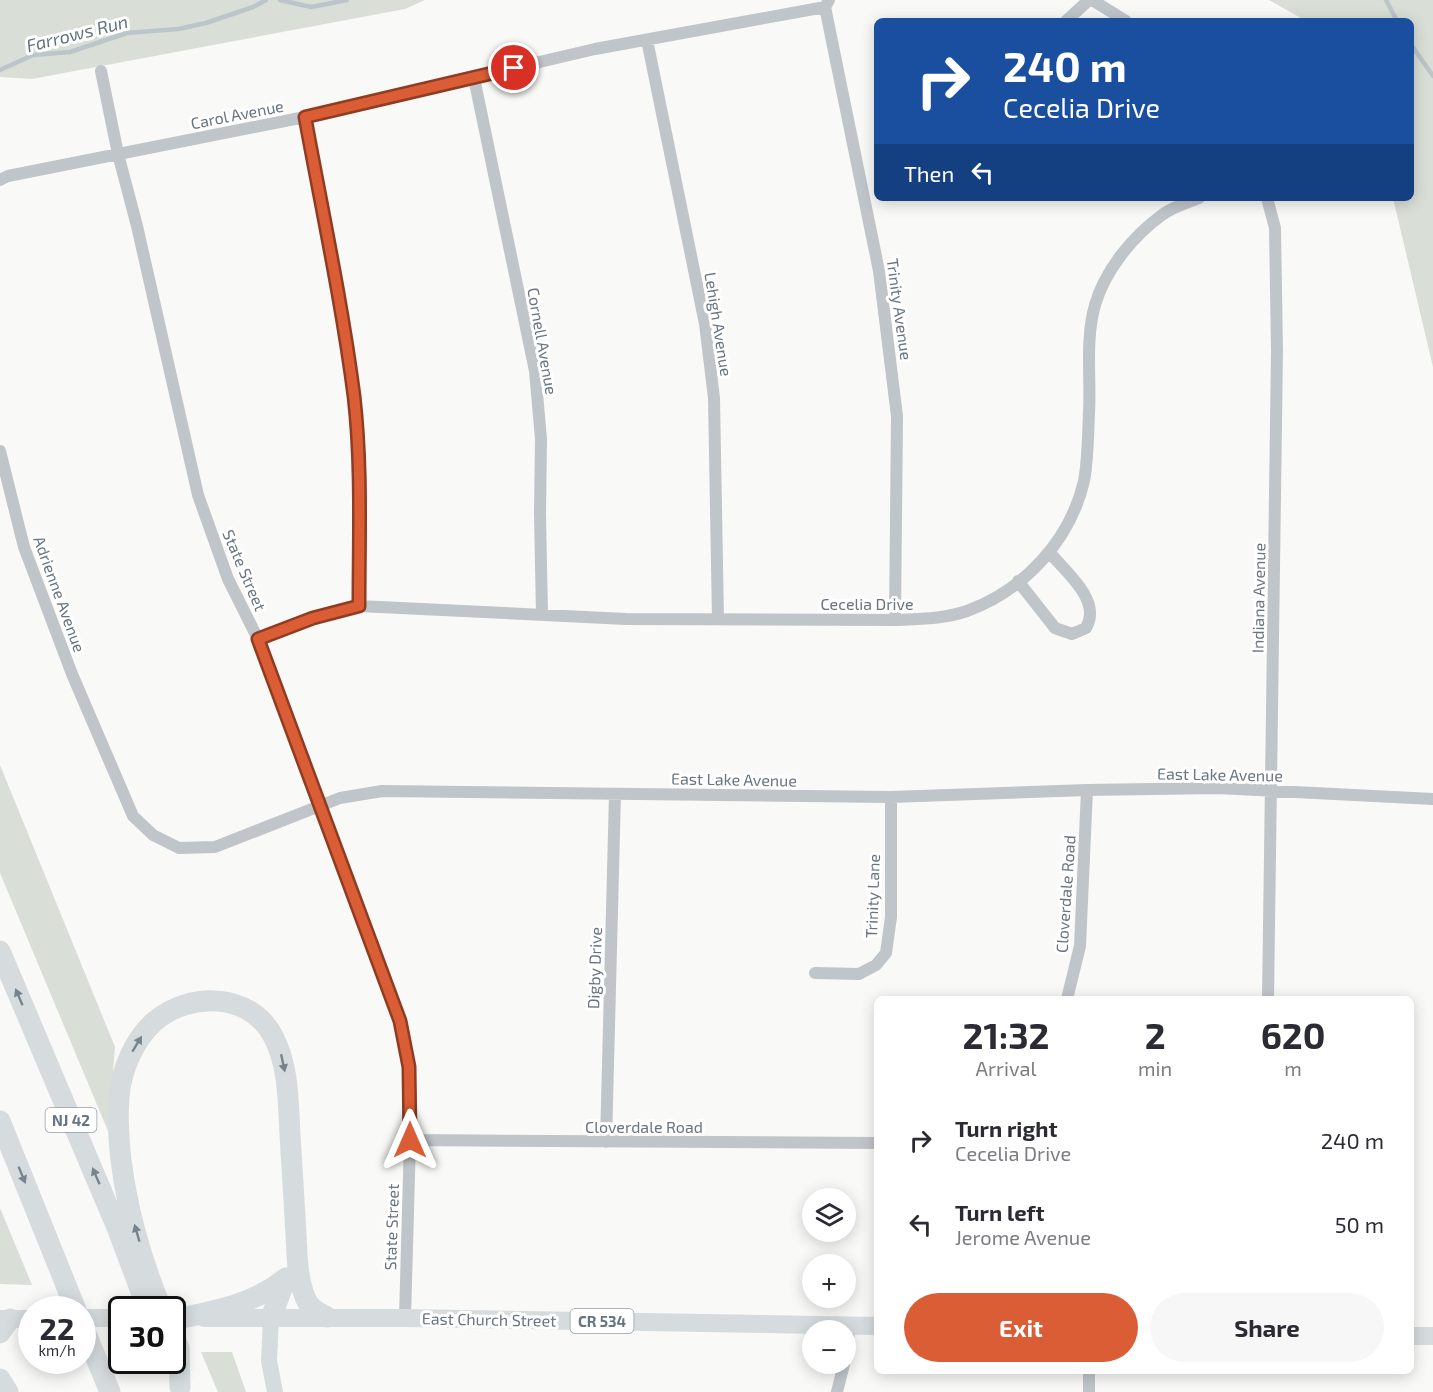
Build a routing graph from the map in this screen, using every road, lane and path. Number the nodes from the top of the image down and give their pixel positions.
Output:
1 (1090, 0) edge
2 (827, 3) edge
3 (1069, 18) edge
4 (1121, 18) edge
5 (647, 40) junction
6 (101, 71) dead end
7 (474, 78) junction
8 (305, 117) junction
9 (117, 154) junction
10 (0, 180) edge
11 (1192, 201) edge
12 (1268, 201) edge
13 (0, 451) edge
14 (1050, 553) junction
15 (1018, 581) junction
16 (359, 606) junction
17 (542, 615) junction
18 (718, 619) junction
19 (895, 620) junction
20 (258, 639) junction
21 (102, 745) joint
22 (1087, 790) junction
23 (1272, 791) junction
24 (615, 794) junction
25 (891, 797) junction
26 (1433, 799) edge
27 (321, 806) junction
28 (0, 951) edge
29 (814, 973) dead end
30 (1068, 996) edge
31 (1268, 996) edge
32 (0, 1121) edge
33 (410, 1140) junction
34 (606, 1142) junction
35 (874, 1143) edge
36 (297, 1245) junction
37 (286, 1278) junction
38 (71, 1296) edge
39 (148, 1296) edge
40 (327, 1317) junction
41 (271, 1318) junction
42 (405, 1318) junction
43 (18, 1321) edge
44 (3, 1324) edge
45 (186, 1325) edge
46 (802, 1325) edge
47 (856, 1326) edge
48 (874, 1326) edge
49 (186, 1329) edge
50 (1414, 1336) edge
51 (1433, 1336) edge
52 (96, 1358) edge
53 (179, 1374) edge
54 (842, 1374) edge
55 (1089, 1374) edge
56 (0, 1379) edge
57 (181, 1389) edge
58 (8, 1392) edge
59 (110, 1392) edge
60 (275, 1392) edge
61 (837, 1392) edge
62 (1089, 1392) edge

1 - 3 street
1 - 4 street
2 - 5 street, Carol Avenue
2 - 19 street, Trinity Avenue
5 - 7 street, Carol Avenue
5 - 18 street, Lehigh Avenue
6 - 9 street, State Street
7 - 8 street, Carol Avenue
7 - 17 street, Cornell Avenue
8 - 9 street, Carol Avenue
8 - 16 street
9 - 10 street, Carol Avenue
9 - 20 street, State Street
11 - 14 street, Cecelia Drive
12 - 23 street, Indiana Avenue
13 - 21 street, Adrienne Avenue
14 - 15 street, Cecelia Drive
14 - 15 street
15 - 19 street, Cecelia Drive
16 - 17 street, Cecelia Drive
16 - 20 street, Cecelia Drive
17 - 18 street, Cecelia Drive
18 - 19 street, Cecelia Drive
20 - 27 street, State Street
21 - 27 street, East Lake Avenue
22 - 23 street, East Lake Avenue
22 - 25 street, East Lake Avenue
22 - 30 street, Cloverdale Road
23 - 26 street, East Lake Avenue
23 - 31 street, Indiana Avenue
24 - 25 street, East Lake Avenue
24 - 27 street, East Lake Avenue
24 - 34 street, Digby Drive
25 - 29 street, Trinity Lane
27 - 33 street, State Street
39 -> 28 highway, NJ 42
32 -> 38 highway
33 - 34 street, Cloverdale Road
33 - 42 street, State Street
34 - 35 street, Cloverdale Road
36 - 37 highway
39 -> 36 highway
36 - 40 highway
37 - 41 highway
37 - 45 highway
40 - 41 main road, East Church Street / CR 534
40 - 42 main road, East Church Street / CR 534
41 - 49 main road, East Church Street / CR 534
41 - 60 main road
42 - 46 main road, East Church Street / CR 534
43 - 44 main road
47 - 48 main road, East Church Street / CR 534
50 - 51 main road
52 - 59 highway
53 - 57 highway
54 - 61 street
55 - 62 street
56 - 58 highway

